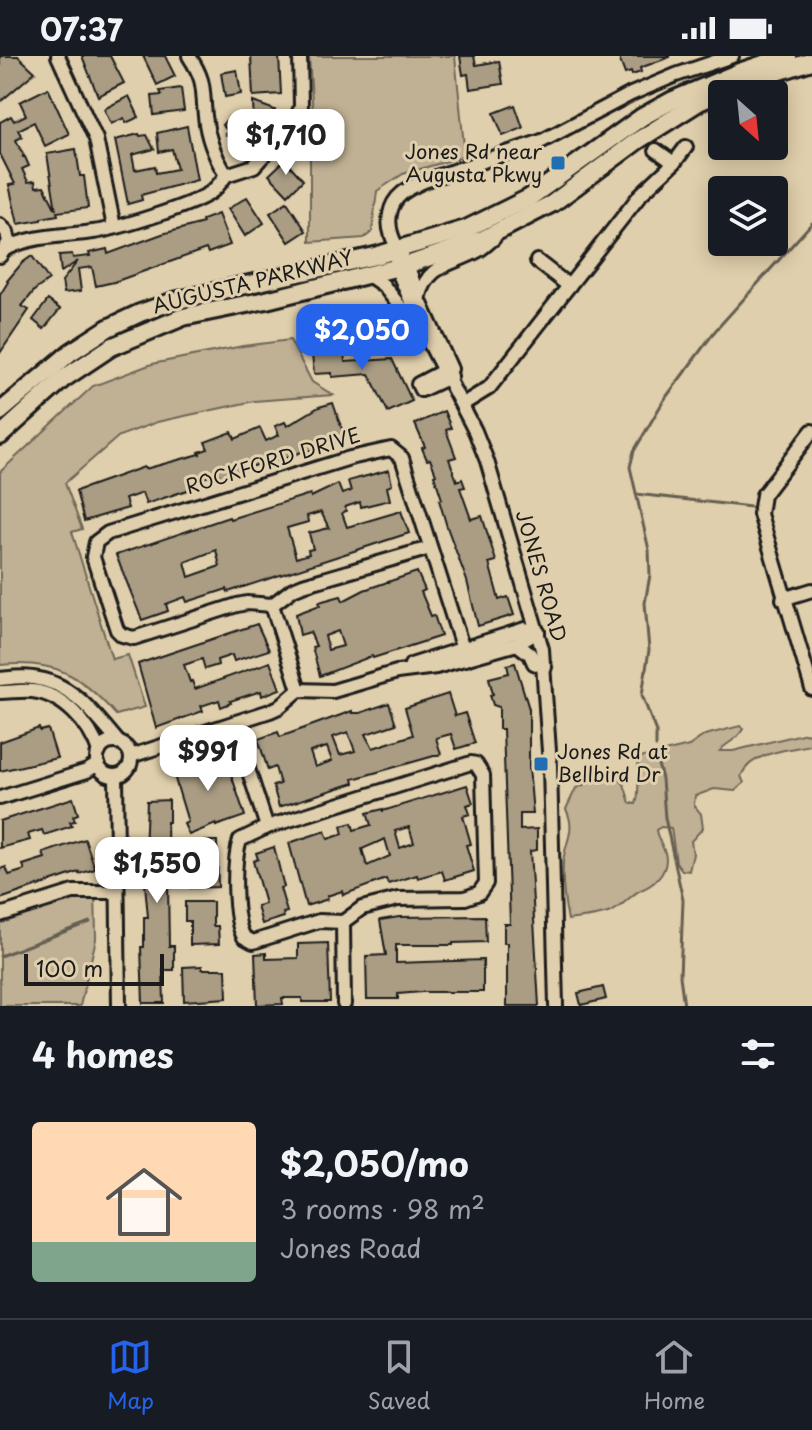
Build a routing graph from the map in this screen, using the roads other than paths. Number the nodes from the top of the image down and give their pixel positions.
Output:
1 (58, 56) edge
2 (189, 56) edge
3 (300, 56) edge
4 (732, 56) edge
5 (788, 56) edge
6 (812, 61) edge
7 (686, 147) dead end
8 (656, 150) dead end
9 (674, 163) junction
10 (226, 175) junction
11 (114, 227) junction
12 (4, 228) edge
13 (503, 231) junction
14 (26, 240) junction
15 (396, 249) junction
16 (4, 252) edge
17 (537, 261) dead end
18 (401, 266) junction
19 (367, 274) junction
20 (569, 286) junction
21 (419, 298) junction
22 (429, 342) junction
23 (448, 374) junction
24 (419, 387) dead end
25 (462, 402) junction
26 (0, 412) edge
27 (812, 431) edge
28 (0, 436) edge
29 (430, 548) junction
30 (812, 590) edge
31 (783, 599) junction
32 (272, 605) junction
33 (538, 632) junction
34 (517, 644) junction
35 (464, 653) junction
36 (545, 667) junction
37 (0, 679) edge
38 (812, 689) edge
39 (299, 690) junction
40 (0, 692) edge
41 (233, 723) junction
42 (119, 743) junction
43 (131, 756) junction
44 (99, 758) junction
45 (116, 776) junction
46 (0, 798) edge
47 (267, 827) junction
48 (116, 892) junction
49 (0, 915) edge
50 (343, 922) junction
51 (344, 1005) edge
52 (119, 1006) edge
53 (556, 1006) edge

1 - 11 street
2 - 10 street
3 - 10 street
4 - 15 street
5 - 15 main road
6 - 13 main road
7 - 9 street
8 - 9 street
9 - 20 street
10 - 11 street
11 - 14 street
12 - 14 street
12 - 16 street
13 - 18 main road
13 - 21 street
14 - 16 street
15 - 18 street, JONES ROAD
15 - 26 main road, AUGUSTA PARKWAY
17 - 20 street
18 - 19 main road, AUGUSTA PARKWAY
18 - 21 street, JONES ROAD
18 - 22 street, JONES ROAD
19 - 22 street
19 - 28 main road, AUGUSTA PARKWAY
20 - 25 street
21 - 23 street, JONES ROAD
22 - 23 street, JONES ROAD
23 - 24 street
23 - 25 street, JONES ROAD
25 - 33 street, JONES ROAD
27 - 31 street
29 - 32 street
29 - 32 street, ROCKFORD DRIVE
29 - 35 street, ROCKFORD DRIVE
30 - 31 street
31 - 38 street
32 - 39 street
33 - 34 street
33 - 35 street
33 - 36 street, JONES ROAD
34 - 35 street
34 - 36 street
35 - 39 street
36 - 53 street, JONES ROAD
37 - 42 street
39 - 41 street
40 - 44 street
41 - 43 street
41 - 47 street
42 - 43 street
42 - 44 street
43 - 45 street
44 - 45 street
44 - 46 street
45 - 48 street
47 - 50 street
47 - 50 street
48 - 49 street
48 - 52 street
50 - 51 street

